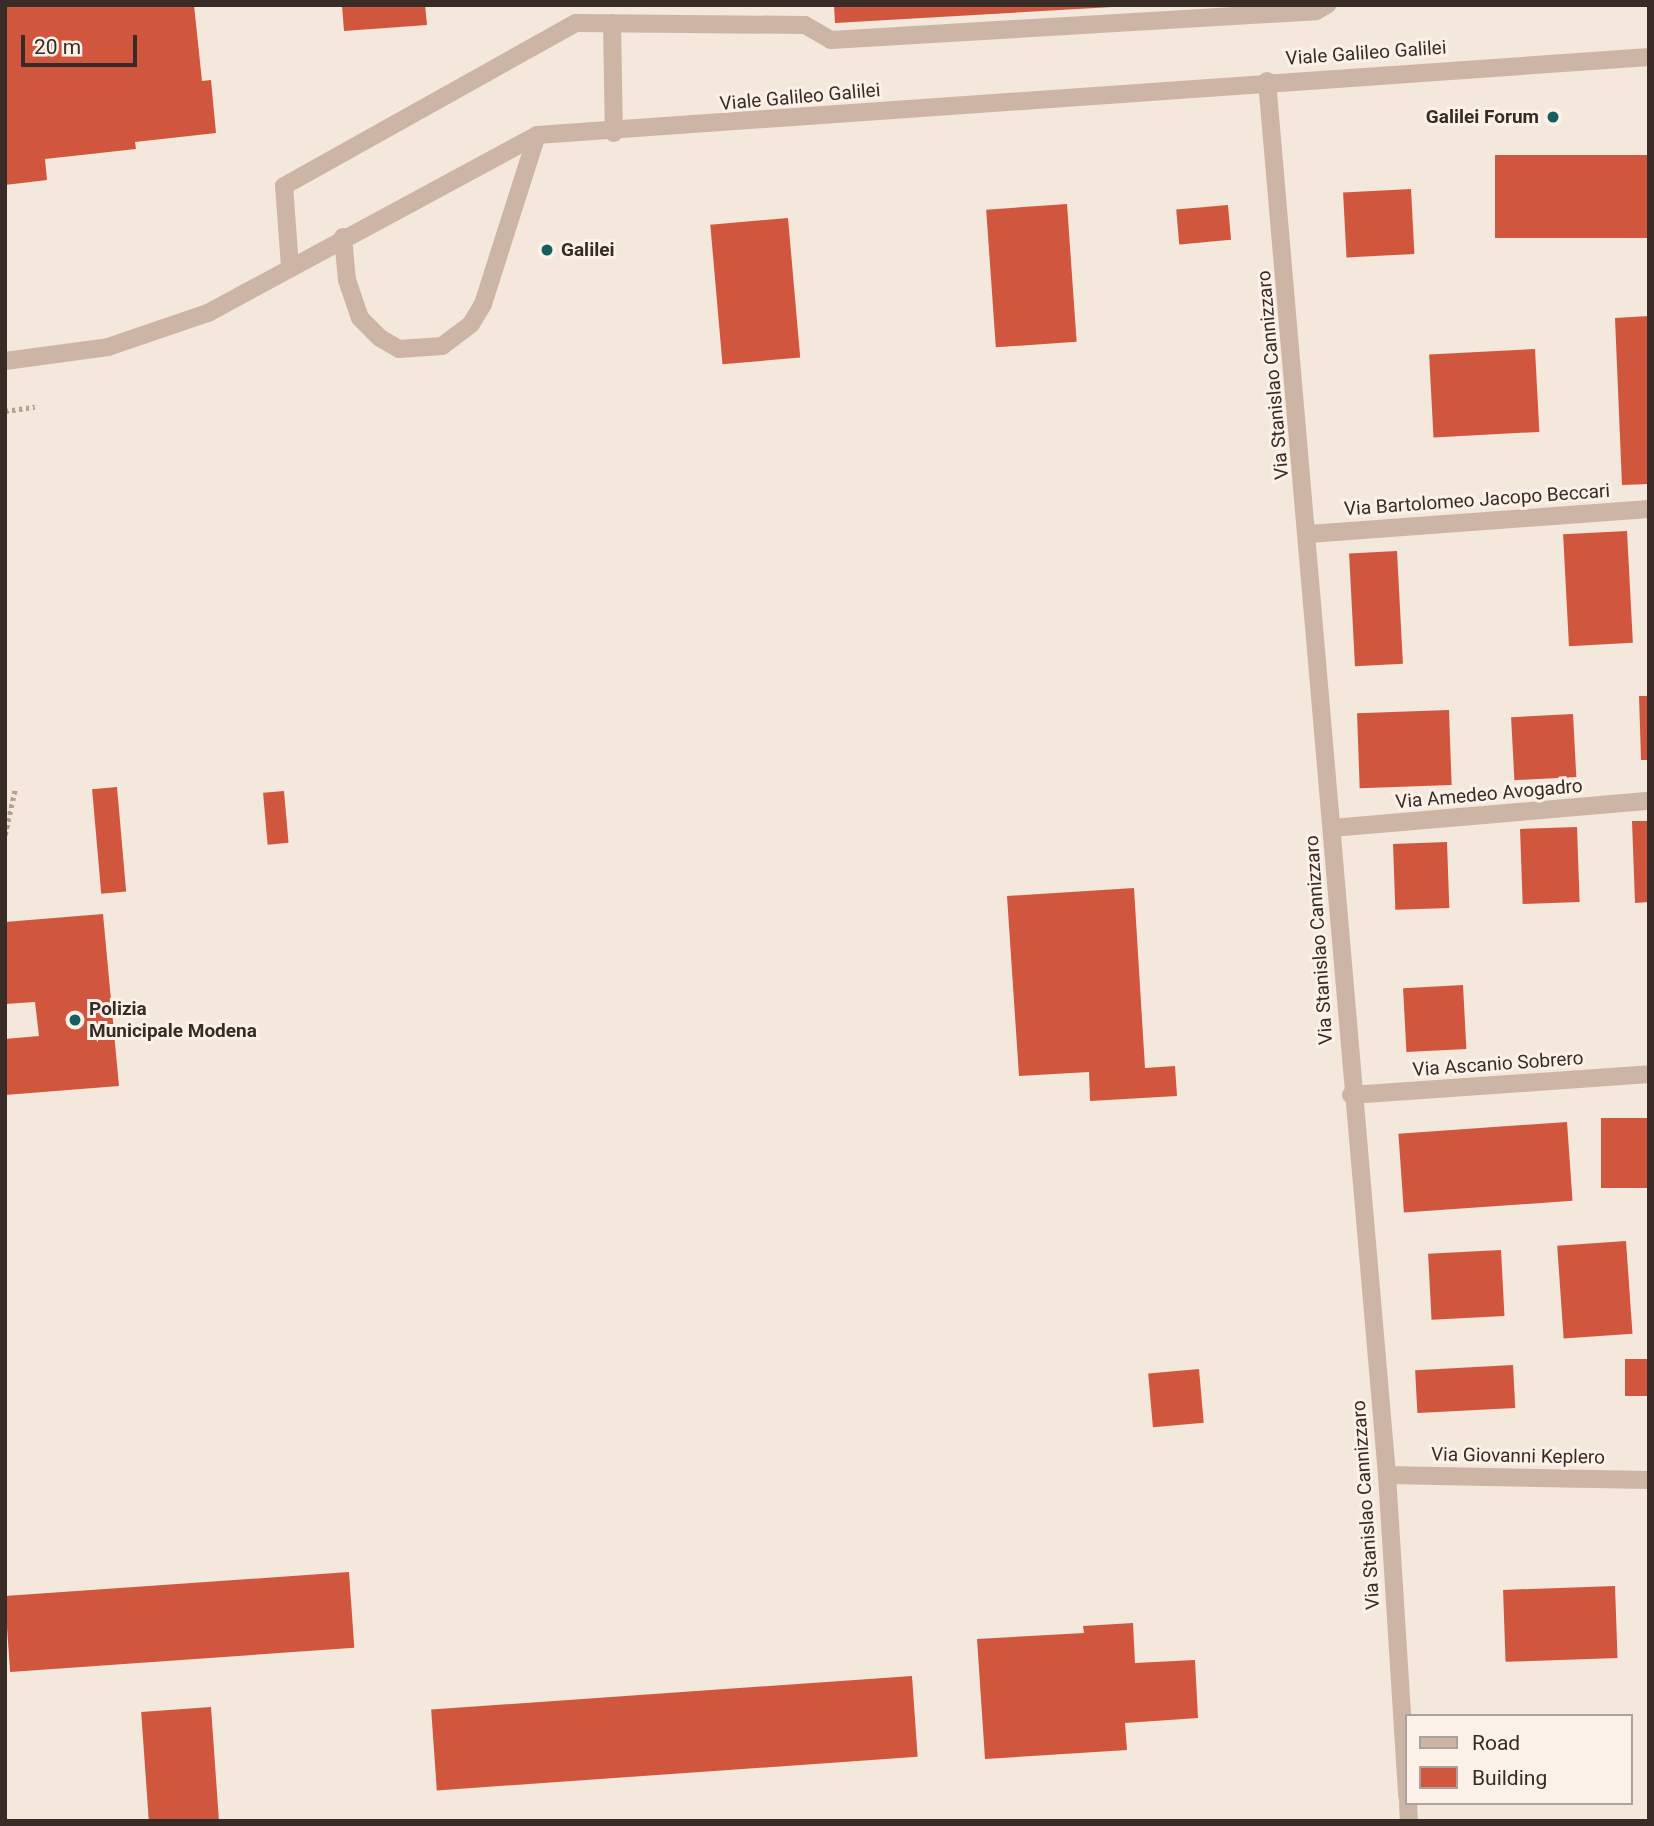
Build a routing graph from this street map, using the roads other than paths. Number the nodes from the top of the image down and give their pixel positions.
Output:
1 (1327, 5) edge
2 (576, 14) edge
3 (612, 23) junction
4 (1649, 57) edge
5 (1267, 81) junction
6 (614, 133) junction
7 (537, 135) junction
8 (344, 237) junction
9 (290, 267) junction
10 (5, 360) edge
11 (1649, 509) edge
12 (1309, 534) junction
13 (1649, 801) edge
14 (1332, 828) junction
15 (1649, 1074) edge
16 (1351, 1095) junction
17 (1387, 1475) junction
18 (1649, 1480) edge
19 (1406, 1780) edge

1 - 3 street
2 - 3 street
2 - 9 street
3 - 6 street
4 - 5 street, Viale Galileo Galilei
5 - 6 street, Viale Galileo Galilei
5 - 12 street, Via Stanislao Cannizzaro
6 - 7 street, Viale Galileo Galilei
7 - 8 street, Viale Galileo Galilei
7 - 8 street
8 - 9 street, Viale Galileo Galilei
9 - 10 street, Viale Galileo Galilei
11 - 12 street, Via Bartolomeo Jacopo Beccari
12 - 14 street, Via Stanislao Cannizzaro
13 - 14 street, Via Amedeo Avogadro
14 - 16 street, Via Stanislao Cannizzaro
15 - 16 street, Via Ascanio Sobrero
16 - 17 street, Via Stanislao Cannizzaro
17 - 18 street, Via Giovanni Keplero
17 - 19 street, Via Stanislao Cannizzaro

